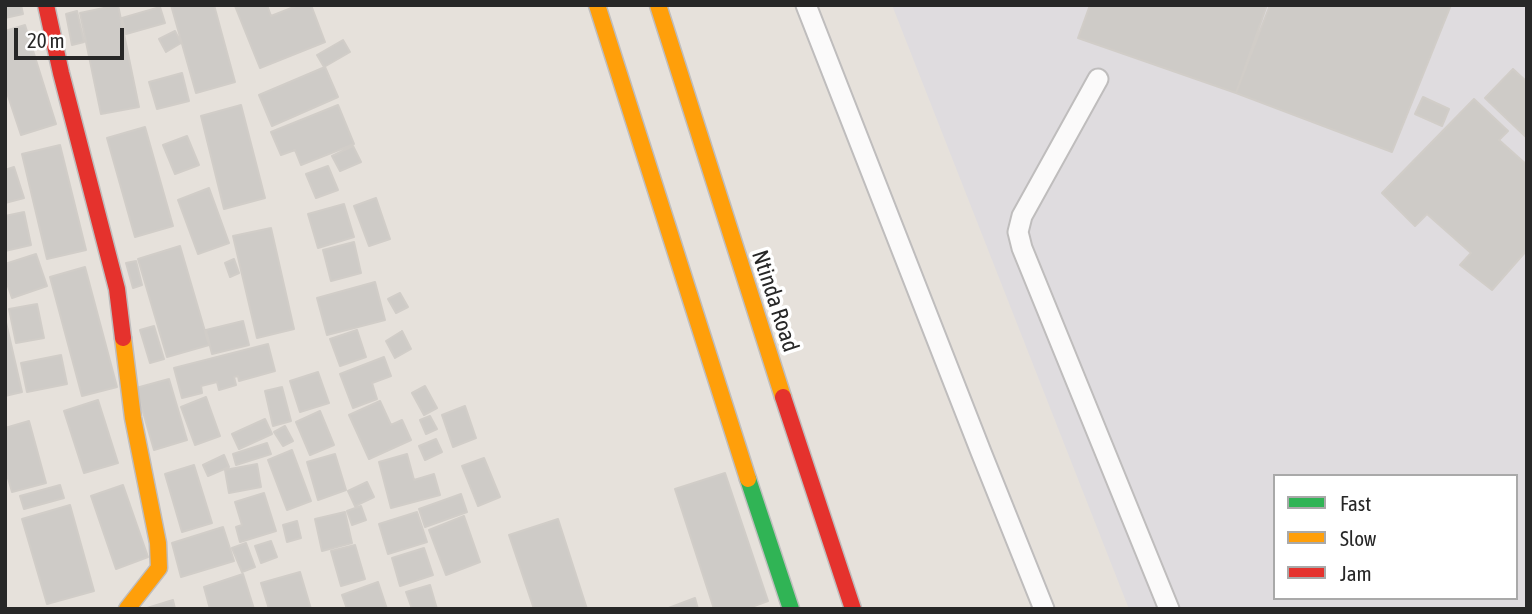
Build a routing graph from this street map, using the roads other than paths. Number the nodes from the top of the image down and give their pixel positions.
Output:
1 (46, 5) edge
2 (597, 5) edge
3 (658, 5) edge
4 (806, 5) edge
5 (1098, 79) dead end
6 (127, 609) edge
7 (791, 609) edge
8 (853, 609) edge
9 (1044, 609) edge
10 (1169, 609) edge

1 - 6 main road
2 - 7 main road
3 - 8 main road, Ntinda Road
4 - 9 lane
5 - 10 lane

